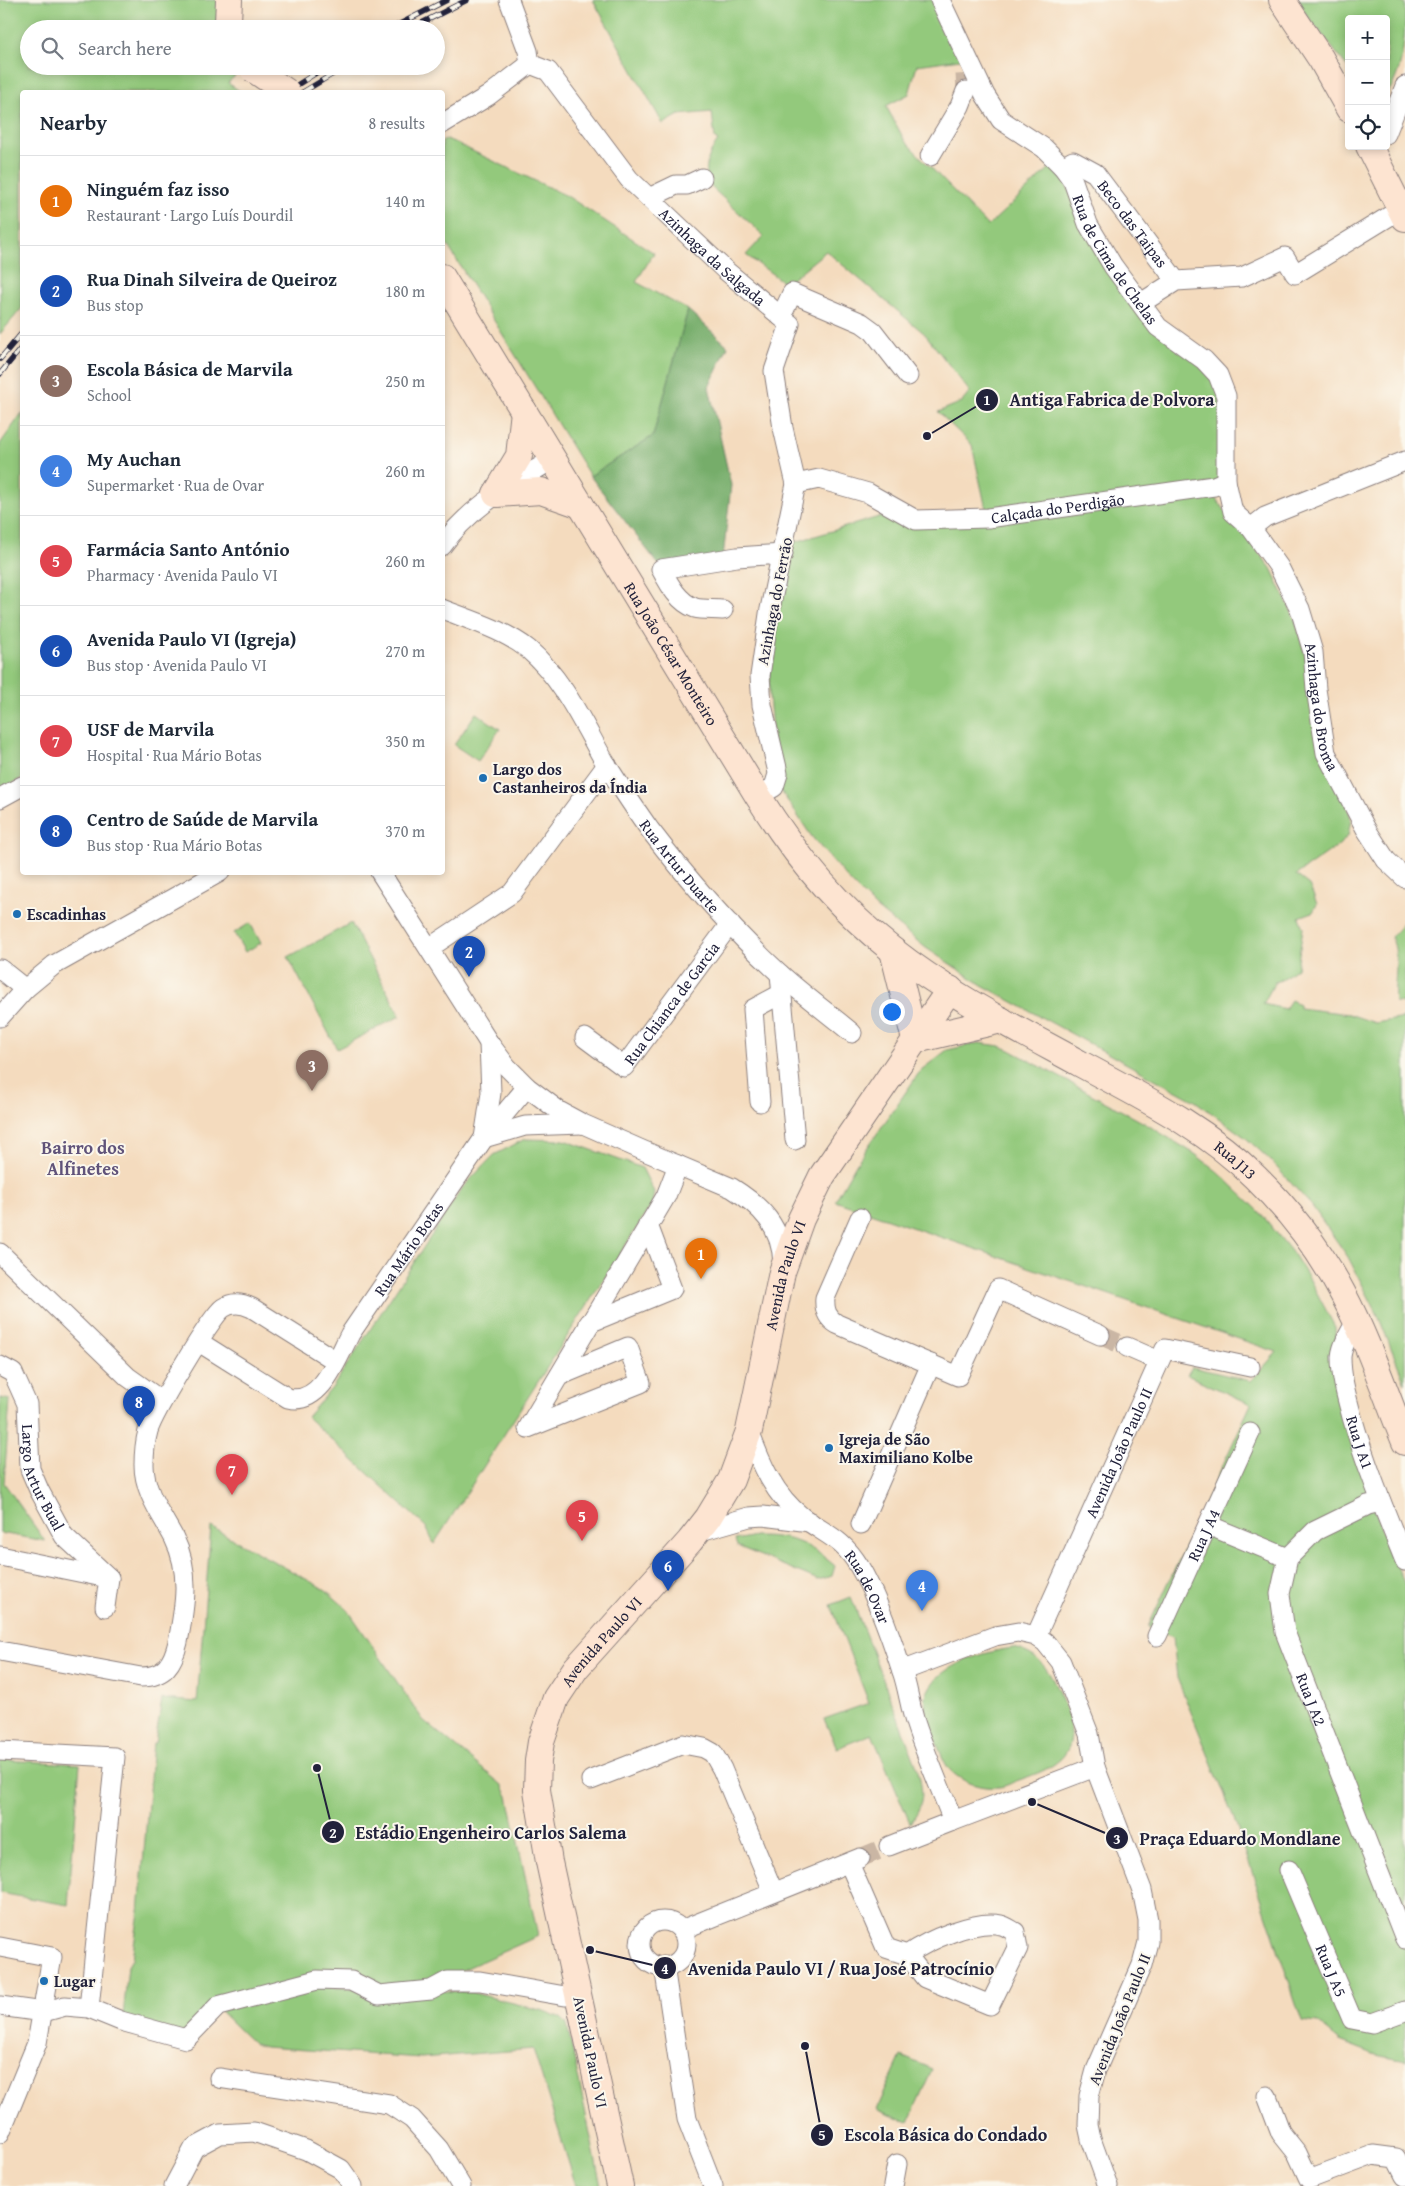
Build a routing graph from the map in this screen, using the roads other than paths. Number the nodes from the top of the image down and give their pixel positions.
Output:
1 (229, 0) edge
2 (940, 0) edge
3 (1282, 0) edge
4 (512, 6) edge
5 (228, 20) edge
6 (530, 64) junction
7 (263, 75) edge
8 (966, 81) junction
9 (1405, 86) edge
10 (283, 90) edge
11 (1347, 105) edge
12 (988, 117) dead end
13 (445, 122) edge
14 (1390, 124) edge
15 (1376, 150) edge
16 (930, 156) dead end
17 (1063, 167) junction
18 (702, 178) dead end
19 (649, 198) junction
20 (1403, 214) edge
21 (1176, 281) junction
22 (445, 282) edge
23 (1141, 303) junction
24 (781, 317) junction
25 (908, 376) dead end
26 (524, 411) junction
27 (553, 459) junction
28 (1405, 461) edge
29 (1226, 481) junction
30 (796, 484) junction
31 (496, 494) junction
32 (582, 505) junction
33 (1251, 528) junction
34 (445, 542) edge
35 (783, 554) junction
36 (445, 609) edge
37 (723, 610) dead end
38 (607, 765) junction
39 (20, 787) edge
40 (758, 796) junction
41 (0, 798) edge
42 (215, 875) edge
43 (382, 875) edge
44 (1405, 878) edge
45 (730, 924) junction
46 (429, 948) junction
47 (893, 951) junction
48 (0, 969) edge
49 (780, 974) junction
50 (25, 989) junction
51 (950, 989) junction
52 (781, 994) junction
53 (0, 1017) edge
54 (1001, 1020) junction
55 (852, 1033) dead end
56 (585, 1038) dead end
57 (915, 1040) junction
58 (489, 1043) junction
59 (528, 1087) junction
60 (760, 1102) dead end
61 (583, 1124) junction
62 (484, 1138) junction
63 (794, 1140) dead end
64 (678, 1165) junction
65 (860, 1218) dead end
66 (648, 1225) junction
67 (0, 1253) edge
68 (782, 1272) junction
69 (1356, 1322) junction
70 (589, 1323) junction
71 (1100, 1335) tunnel mouth
72 (199, 1342) junction
73 (1127, 1347) tunnel mouth
74 (336, 1361) junction
75 (1159, 1362) junction
76 (931, 1364) junction
77 (0, 1366) edge
78 (1250, 1367) dead end
79 (558, 1376) junction
80 (162, 1401) junction
81 (749, 1431) junction
82 (1250, 1433) dead end
83 (1405, 1442) edge
84 (1381, 1502) junction
85 (810, 1522) junction
86 (862, 1524) dead end
87 (1208, 1525) junction
88 (697, 1532) junction
89 (0, 1556) edge
90 (1288, 1558) junction
91 (1405, 1561) edge
92 (109, 1578) junction
93 (105, 1607) dead end
94 (1036, 1636) junction
95 (1157, 1636) dead end
96 (0, 1652) edge
97 (902, 1671) junction
98 (0, 1751) edge
99 (1095, 1767) junction
100 (591, 1780) dead end
101 (953, 1821) junction
102 (889, 1846) tunnel mouth
103 (1289, 1870) dead end
104 (773, 1891) junction
105 (681, 1930) junction
106 (1405, 1940) edge
107 (0, 1947) edge
108 (907, 1955) junction
109 (664, 1966) junction
110 (578, 1993) junction
111 (0, 2006) edge
112 (89, 2008) junction
113 (1405, 2011) edge
114 (43, 2012) junction
115 (219, 2078) dead end
116 (1267, 2096) dead end
117 (0, 2133) edge
118 (897, 2164) dead end
119 (1405, 2176) edge
120 (174, 2186) edge
121 (352, 2186) edge
122 (461, 2186) edge
123 (620, 2186) edge
124 (714, 2186) edge
125 (893, 2186) edge
126 (1108, 2186) edge

1 - 5 street
2 - 8 street, Rua de Cima de Chelas
3 - 11 street
4 - 6 street
6 - 13 street
6 - 19 street, Azinhaga da Salgada
7 - 10 street, bridge
8 - 12 street
8 - 16 street
8 - 17 street, Rua de Cima de Chelas
9 - 14 street
15 - 20 street
17 - 21 street, Beco das Taipas
17 - 23 street, Rua de Cima de Chelas
18 - 19 street
19 - 24 street, Azinhaga da Salgada
20 - 21 street, Beco das Taipas
21 - 23 street, Beco das Taipas
22 - 26 street, Rua João César Monteiro
23 - 29 street, Rua de Cima de Chelas
24 - 25 street
24 - 30 street, Azinhaga da Salgada
26 - 27 street, Rua João César Monteiro
26 - 31 street
27 - 31 street
27 - 32 street, Rua João César Monteiro
28 - 33 street
29 - 30 street, Calçada do Perdigão
29 - 33 street, Rua de Cima de Chelas
30 - 35 street, Azinhaga do Ferrão
31 - 32 street
31 - 34 street
32 - 40 street, Rua João César Monteiro
33 - 44 street, Azinhaga do Broma
35 - 37 street
35 - 40 street, Azinhaga do Ferrão
36 - 38 street, Rua Artur Duarte
38 - 45 street, Rua Artur Duarte
38 - 46 street
39 - 41 street
40 - 47 street, Rua João César Monteiro
42 - 50 street
43 - 46 street
45 - 49 street, Rua Artur Duarte
45 - 56 street, Rua Chianca de Garcia
46 - 58 street
47 - 51 street, Rua João César Monteiro
47 - 57 street
48 - 50 street
49 - 52 street
49 - 55 street, Rua Artur Duarte
50 - 53 street
51 - 54 street, Rua J13
51 - 57 street, Avenida Paulo VI
52 - 60 street
52 - 63 street
54 - 57 street
54 - 69 street, Rua J13
57 - 68 street, Avenida Paulo VI
58 - 59 street
58 - 62 street, Rua Mário Botas
59 - 61 street
59 - 62 street, Rua Mário Botas
61 - 62 street
61 - 64 street
62 - 74 street, Rua Mário Botas
64 - 66 street
64 - 68 street
65 - 76 street
66 - 70 street
66 - 70 street
67 - 80 street
68 - 81 street, Avenida Paulo VI
69 - 83 street, Rua J13
69 - 84 street, Rua J A1
70 - 79 street
71 - 76 street
72 - 74 street
72 - 74 street, Rua Mário Botas
72 - 80 street
73 - 75 street
75 - 78 street
75 - 94 street, Avenida João Paulo II
76 - 86 street
77 - 92 street, Largo Artur Bual
79 - 79 street
80 - 96 street
81 - 85 street, Rua de Ovar
81 - 88 street, Avenida Paulo VI
82 - 87 street, Rua J A4
84 - 90 street
84 - 91 street, Rua J A1
85 - 88 street, Rua de Ovar
85 - 97 street, Rua de Ovar
87 - 90 street
87 - 95 street, Rua J A4
88 - 110 street, Avenida Paulo VI
89 - 92 street
90 - 106 street, Rua J A2
92 - 93 street
94 - 97 street
94 - 99 street, Avenida João Paulo II
97 - 101 street, Rua de Ovar
98 - 112 street
99 - 101 street
99 - 126 street, Avenida João Paulo II
100 - 104 street
101 - 102 street
103 - 113 street, Rua J A5
104 - 105 street
104 - 108 street
105 - 109 street
105 - 109 street
107 - 114 street
108 - 108 street
109 - 124 street
110 - 112 street
110 - 123 street, Avenida Paulo VI
111 - 114 street
112 - 114 street
114 - 117 street
115 - 122 street
116 - 119 street
118 - 125 street
120 - 121 street

